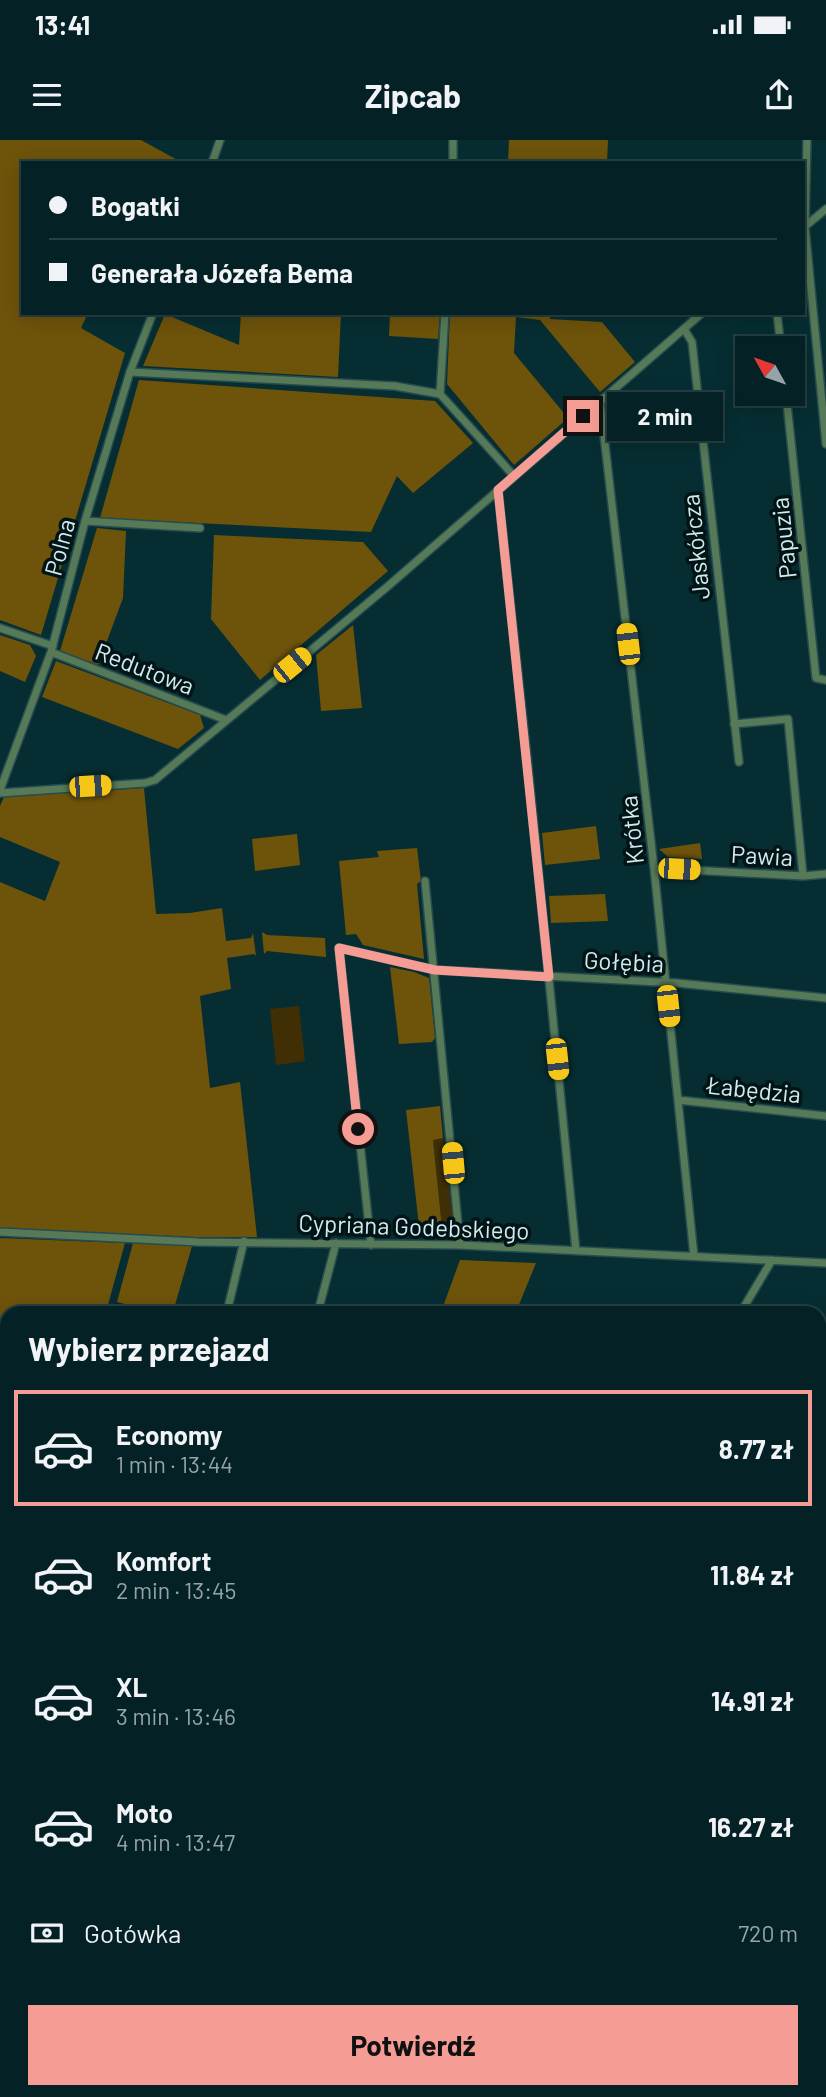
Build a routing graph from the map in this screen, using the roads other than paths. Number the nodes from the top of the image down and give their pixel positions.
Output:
1 (220, 140) edge
2 (453, 140) edge
3 (807, 140) edge
4 (213, 161) edge
5 (453, 161) edge
6 (805, 199) edge
7 (826, 209) edge
8 (805, 227) edge
9 (805, 238) edge
10 (152, 315) edge
11 (445, 315) edge
12 (700, 315) edge
13 (777, 315) edge
14 (684, 329) junction
15 (780, 336) edge
16 (130, 372) junction
17 (440, 394) junction
18 (600, 401) junction
19 (787, 406) edge
20 (826, 444) edge
21 (514, 476) junction
22 (498, 490) junction
23 (85, 521) junction
24 (200, 528) dead end
25 (0, 628) edge
26 (52, 649) junction
27 (826, 680) edge
28 (226, 720) junction
29 (734, 724) junction
30 (739, 762) dead end
31 (0, 791) edge
32 (654, 868) junction
33 (826, 874) edge
34 (803, 876) junction
35 (425, 881) dead end
36 (435, 970) junction
37 (549, 977) junction
38 (666, 983) junction
39 (826, 998) edge
40 (678, 1100) junction
41 (826, 1116) edge
42 (0, 1232) edge
43 (244, 1241) junction
44 (336, 1244) junction
45 (371, 1245) junction
46 (460, 1245) junction
47 (576, 1251) junction
48 (694, 1256) junction
49 (772, 1260) junction
50 (826, 1263) edge
51 (228, 1306) edge
52 (320, 1306) edge
53 (745, 1306) edge

1 - 4 street
2 - 5 street
3 - 6 street
7 - 8 street
9 - 20 street
10 - 16 street, Polna
11 - 17 street
12 - 14 street
13 - 15 street
14 - 18 street
14 - 29 street, Jaskółcza
16 - 17 street
16 - 23 street, Polna
17 - 21 street
18 - 21 street
18 - 32 street, Krótka
19 - 27 street, Papuzia
21 - 22 street
22 - 28 street
22 - 37 street
23 - 24 street
23 - 26 street, Polna
25 - 26 street, Redutowa
26 - 28 street, Redutowa
26 - 31 street, Polna
28 - 31 street
29 - 30 street, Jaskółcza
29 - 34 street
32 - 34 street, Pawia
32 - 38 street, Krótka
33 - 34 street, Pawia
35 - 36 street
36 - 37 street, Gołębia
36 - 45 street, Gołębia
36 - 46 street
37 - 38 street, Gołębia
37 - 47 street
38 - 39 street, Gołębia
38 - 40 street, Krótka
40 - 41 street, Łabędzia
40 - 48 street, Krótka
42 - 43 street, Cypriana Godebskiego
43 - 44 street, Cypriana Godebskiego
43 - 51 street
44 - 45 street, Cypriana Godebskiego
44 - 52 street
45 - 46 street, Cypriana Godebskiego
46 - 47 street, Cypriana Godebskiego
47 - 48 street, Cypriana Godebskiego
48 - 49 street, Cypriana Godebskiego
49 - 50 street, Cypriana Godebskiego
49 - 53 street

